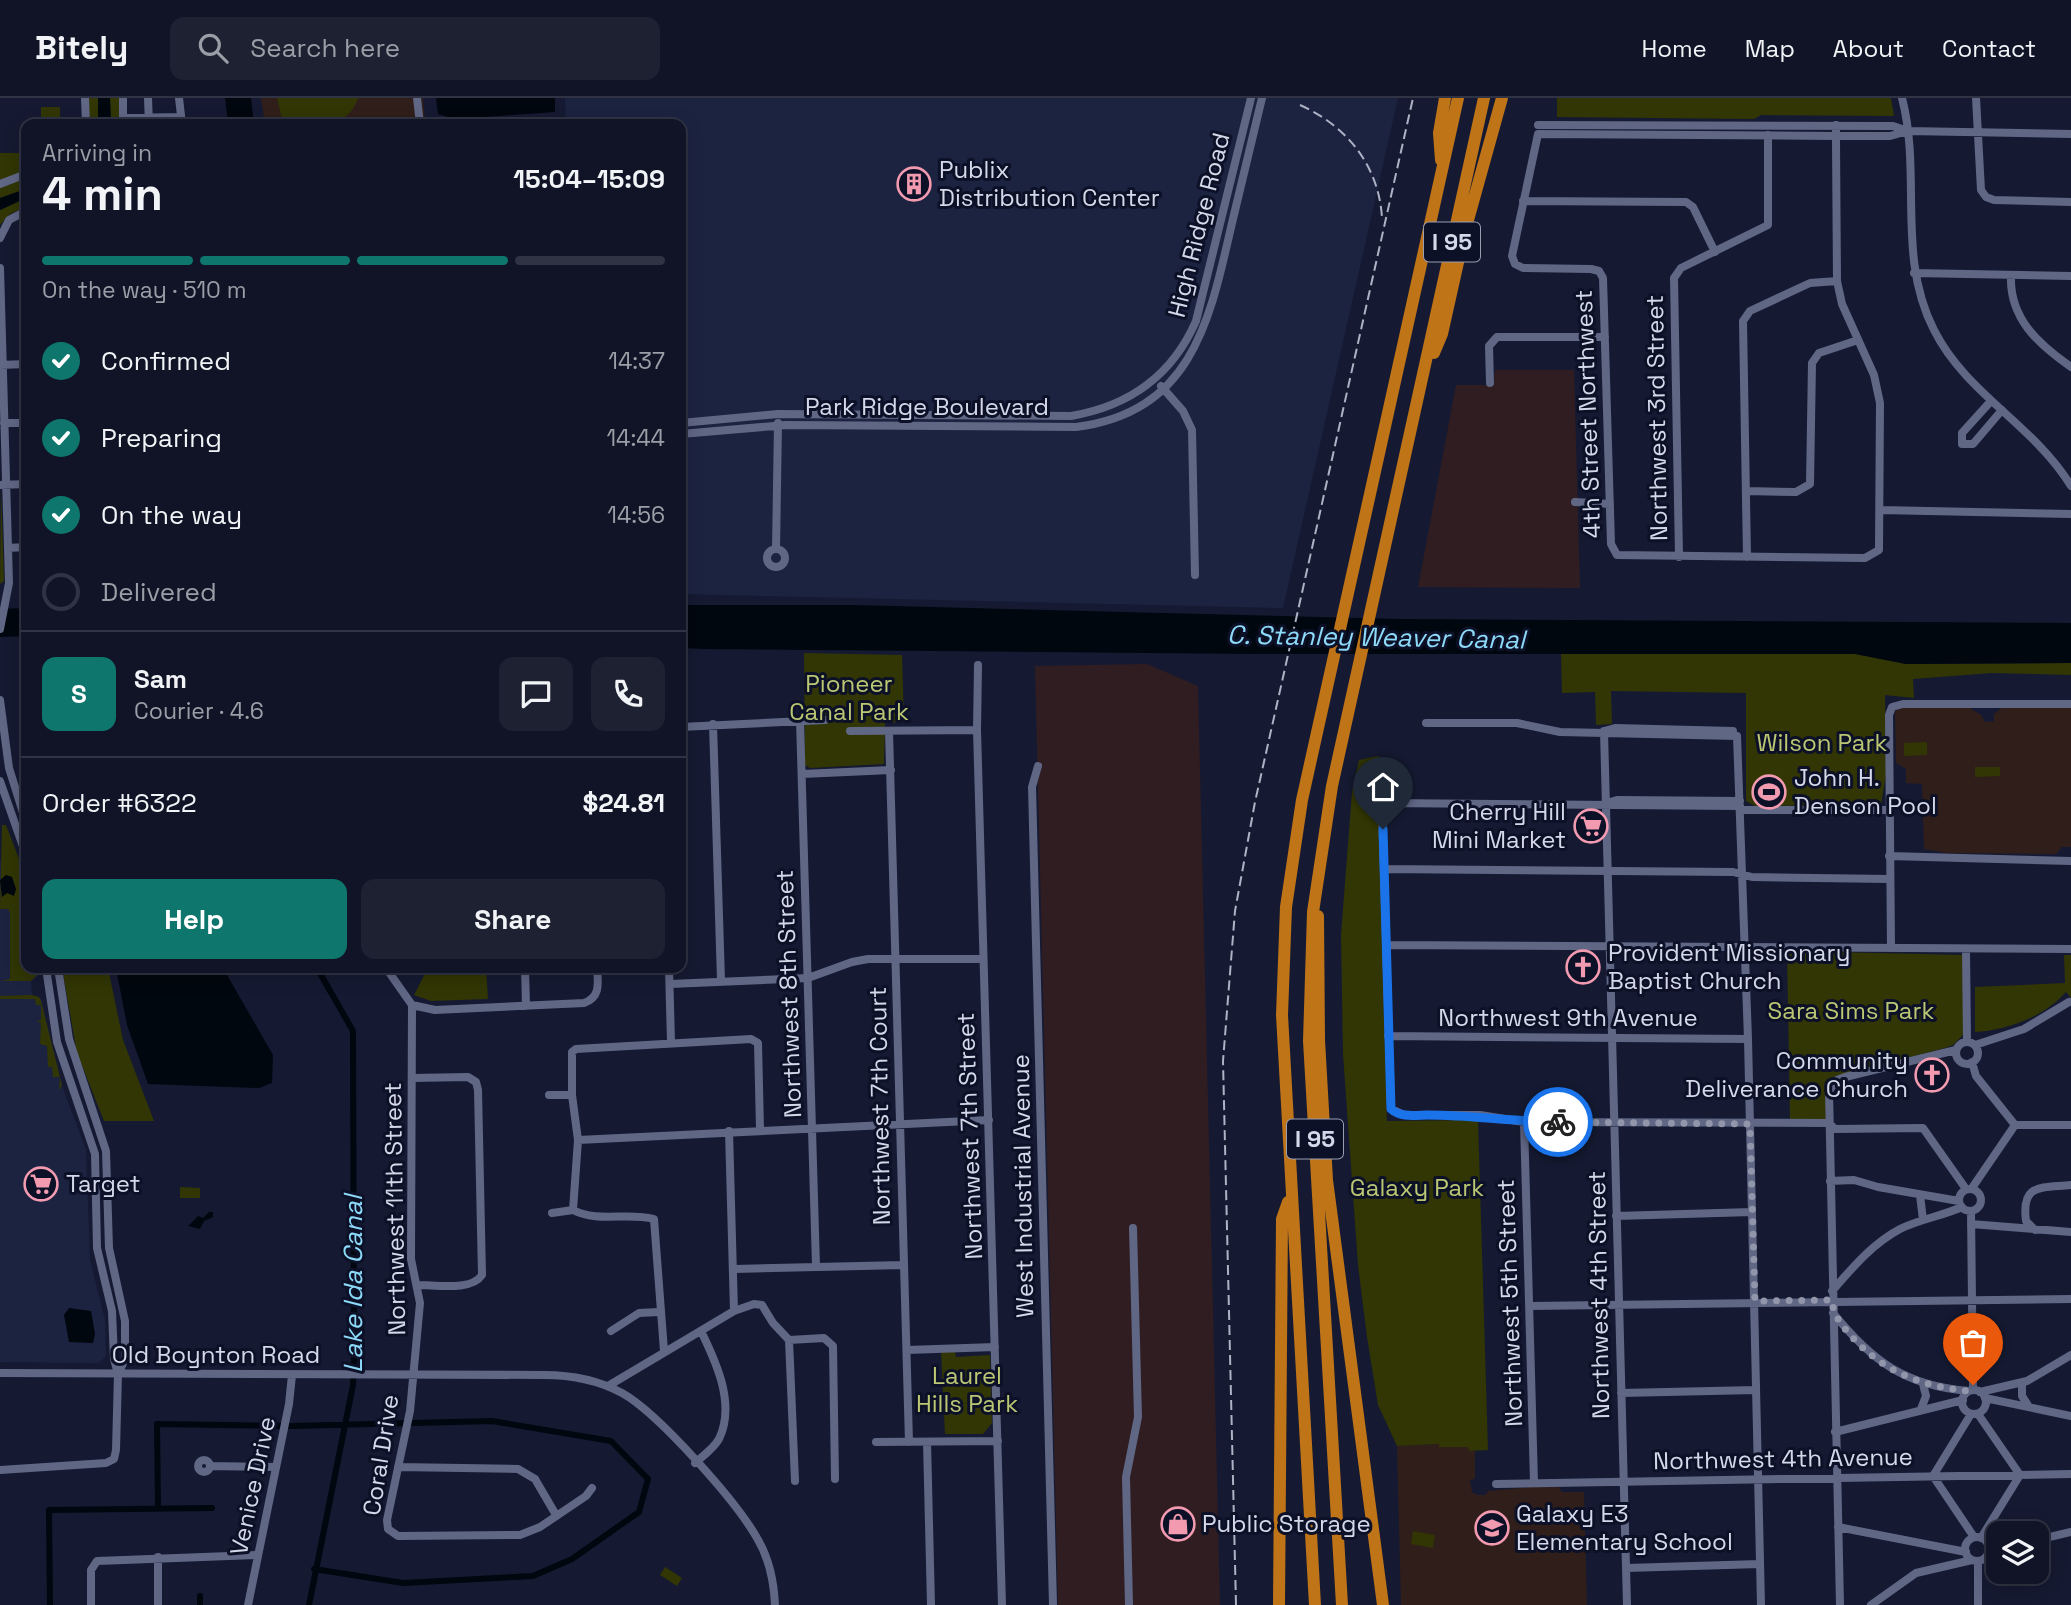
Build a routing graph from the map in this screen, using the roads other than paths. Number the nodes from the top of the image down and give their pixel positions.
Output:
1 (85, 98) edge
2 (122, 98) edge
3 (148, 98) edge
4 (179, 98) edge
5 (417, 98) edge
6 (1251, 98) edge
7 (1262, 98) edge
8 (1445, 98) edge
9 (1458, 98) edge
10 (1484, 98) edge
11 (1502, 98) edge
12 (1902, 98) edge
13 (1976, 98) edge
14 (86, 119) edge
15 (123, 119) edge
16 (148, 119) edge
17 (182, 119) edge
18 (419, 119) edge
19 (1836, 125) junction
20 (1538, 129) junction
21 (1908, 131) junction
22 (1980, 132) junction
23 (2071, 134) edge
24 (1769, 135) junction
25 (1836, 136) junction
26 (1442, 173) junction
27 (21, 176) edge
28 (0, 184) edge
29 (1228, 194) junction
30 (1238, 197) junction
31 (1523, 201) junction
32 (2071, 202) edge
33 (21, 214) edge
34 (0, 238) edge
35 (1715, 252) junction
36 (0, 268) edge
37 (1914, 273) junction
38 (2011, 275) junction
39 (2071, 276) edge
40 (1837, 281) junction
41 (1195, 324) junction
42 (1205, 329) junction
43 (1605, 337) junction
44 (1858, 340) junction
45 (1, 365) edge
46 (21, 365) edge
47 (2071, 367) edge
48 (1155, 380) junction
49 (1490, 383) dead end
50 (1421, 386) junction
51 (1163, 388) junction
52 (1991, 401) junction
53 (2002, 410) junction
54 (778, 414) junction
55 (892, 415) junction
56 (1060, 416) junction
57 (4, 423) junction
58 (21, 423) edge
59 (686, 423) edge
60 (778, 426) junction
61 (891, 426) junction
62 (1060, 427) junction
63 (686, 435) edge
64 (6, 485) edge
65 (2071, 486) edge
66 (1746, 491) junction
67 (1575, 502) dead end
68 (1610, 504) junction
69 (1881, 510) junction
70 (2071, 514) edge
71 (21, 547) edge
72 (8, 548) junction
73 (776, 549) dead end
74 (1679, 557) junction
75 (1747, 557) junction
76 (1195, 575) dead end
77 (4, 588) edge
78 (0, 629) edge
79 (978, 665) dead end
80 (0, 700) edge
81 (2071, 704) edge
82 (800, 720) junction
83 (825, 720) dead end
84 (1426, 723) dead end
85 (713, 724) junction
86 (686, 727) edge
87 (977, 730) junction
88 (850, 731) dead end
89 (889, 731) junction
90 (1604, 731) junction
91 (1038, 766) dead end
92 (891, 769) junction
93 (802, 774) junction
94 (0, 781) edge
95 (2, 797) edge
96 (17, 797) junction
97 (1606, 803) junction
98 (1740, 806) junction
99 (21, 808) edge
100 (1889, 810) junction
101 (21, 843) edge
102 (1889, 856) junction
103 (2071, 861) edge
104 (1384, 869) junction
105 (1607, 871) junction
106 (1743, 875) junction
107 (1890, 878) junction
108 (1315, 891) junction
109 (1386, 945) junction
110 (1608, 946) junction
111 (1744, 947) junction
112 (1891, 948) junction
113 (1966, 949) junction
114 (2071, 949) edge
115 (983, 959) junction
116 (896, 960) junction
117 (47, 973) edge
118 (59, 973) edge
119 (390, 973) edge
120 (525, 973) edge
121 (597, 973) edge
122 (669, 973) edge
123 (807, 978) junction
124 (721, 980) junction
125 (670, 984) junction
126 (2069, 1002) dead end
127 (412, 1005) junction
128 (526, 1006) junction
129 (1388, 1036) junction
130 (1612, 1037) junction
131 (1748, 1039) junction
132 (671, 1042) junction
133 (1971, 1043) junction
134 (1956, 1050) junction
135 (1972, 1062) junction
136 (412, 1078) junction
137 (549, 1095) dead end
138 (572, 1095) junction
139 (989, 1120) junction
140 (1524, 1122) junction
141 (1614, 1123) junction
142 (1829, 1123) junction
143 (901, 1124) junction
144 (1750, 1124) junction
145 (2015, 1125) junction
146 (2071, 1125) edge
147 (812, 1126) junction
148 (760, 1129) junction
149 (729, 1131) junction
150 (578, 1140) junction
151 (1830, 1181) junction
152 (2071, 1185) edge
153 (1969, 1189) junction
154 (1291, 1191) junction
155 (1920, 1195) junction
156 (1964, 1206) junction
157 (573, 1210) junction
158 (1752, 1212) junction
159 (552, 1213) dead end
160 (2025, 1213) junction
161 (1616, 1216) junction
162 (1923, 1220) junction
163 (1970, 1224) junction
164 (2010, 1227) junction
165 (1133, 1228) dead end
166 (2035, 1230) junction
167 (2071, 1232) edge
168 (903, 1265) junction
169 (816, 1266) junction
170 (735, 1269) junction
171 (419, 1286) junction
172 (1832, 1296) junction
173 (2071, 1299) edge
174 (1755, 1301) junction
175 (1972, 1301) junction
176 (1618, 1305) junction
177 (1530, 1306) junction
178 (734, 1311) junction
179 (659, 1312) junction
180 (1833, 1313) junction
181 (611, 1331) dead end
182 (701, 1331) junction
183 (789, 1340) junction
184 (995, 1346) junction
185 (907, 1350) junction
186 (664, 1351) junction
187 (2071, 1355) edge
188 (0, 1373) edge
189 (118, 1374) junction
190 (292, 1375) junction
191 (413, 1375) junction
192 (2022, 1383) junction
193 (1923, 1384) junction
194 (608, 1387) junction
195 (1756, 1390) junction
196 (1621, 1393) junction
197 (1977, 1393) junction
198 (1963, 1400) junction
199 (2029, 1407) junction
200 (1921, 1409) junction
201 (1974, 1414) junction
202 (2071, 1416) edge
203 (1835, 1432) junction
204 (998, 1441) junction
205 (876, 1442) dead end
206 (909, 1442) junction
207 (927, 1442) junction
208 (695, 1463) junction
209 (211, 1466) dead end
210 (276, 1467) junction
211 (398, 1467) junction
212 (0, 1470) edge
213 (2071, 1474) edge
214 (2020, 1475) junction
215 (1933, 1476) junction
216 (1758, 1477) junction
217 (1836, 1477) junction
218 (835, 1479) dead end
219 (794, 1481) dead end
220 (1534, 1482) junction
221 (1623, 1482) junction
222 (1496, 1483) dead end
223 (593, 1488) dead end
224 (556, 1515) junction
225 (1838, 1527) junction
226 (2071, 1532) edge
227 (1978, 1537) junction
228 (2049, 1537) edge
229 (1986, 1541) edge
230 (258, 1555) junction
231 (1986, 1556) edge
232 (158, 1558) junction
233 (1972, 1558) junction
234 (1760, 1564) junction
235 (1626, 1568) junction
236 (91, 1605) edge
237 (158, 1605) edge
238 (248, 1605) edge
239 (775, 1605) edge
240 (931, 1605) edge
241 (1002, 1605) edge
242 (1053, 1605) edge
243 (1129, 1605) edge
244 (1279, 1605) edge
245 (1315, 1605) edge
246 (1342, 1605) edge
247 (1383, 1605) edge
248 (1627, 1605) edge
249 (1761, 1605) edge
250 (1840, 1605) edge
251 (1871, 1605) edge
252 (1978, 1605) edge

1 - 14 street
2 - 15 street
3 - 16 street
4 - 17 street
5 - 18 street
6 - 29 street, High Ridge Road
7 - 30 street, High Ridge Road
8 - 26 highway
9 - 26 highway, I 95
10 - 50 highway, I 95
11 - 50 highway
12 - 21 street
13 - 22 street
19 - 20 street
19 - 21 street
19 - 25 street
20 - 24 street
20 - 31 street
21 - 22 street
21 - 25 street
21 - 37 street
22 - 23 street
22 - 32 street
24 - 25 street
24 - 35 street
25 - 40 street
26 - 154 highway, I 95
27 - 28 street
29 - 30 street
29 - 41 street, High Ridge Road
30 - 42 street, High Ridge Road
31 - 35 street
31 - 43 street, 4th Street Northwest
33 - 34 street
35 - 74 street, Northwest 3rd Street
36 - 45 street
37 - 38 street
37 - 52 street
38 - 39 street
38 - 47 street
40 - 44 street
40 - 66 street
41 - 42 street
41 - 48 street, High Ridge Road
42 - 51 street, High Ridge Road
43 - 49 street
43 - 68 street, 4th Street Northwest
44 - 66 street
44 - 69 street
45 - 46 street
45 - 57 street
48 - 51 street
48 - 56 street, Park Ridge Boulevard
50 - 108 highway, I 95
51 - 62 street, Park Ridge Boulevard
51 - 76 street
52 - 53 street
52 - 53 street
53 - 65 street
54 - 55 street, Park Ridge Boulevard
54 - 59 street, Park Ridge Boulevard
54 - 60 street
55 - 56 street, Park Ridge Boulevard
55 - 61 street
56 - 62 street
57 - 58 street
57 - 64 street
60 - 61 street, Park Ridge Boulevard
60 - 63 street, Park Ridge Boulevard
60 - 73 street
61 - 62 street, Park Ridge Boulevard
64 - 72 street
66 - 75 street
67 - 68 street
68 - 74 street, 4th Street Northwest
69 - 70 street
69 - 75 street
71 - 72 street
72 - 77 street
74 - 75 street
77 - 78 street
79 - 87 street, Northwest 7th Street
80 - 96 street
81 - 100 street
82 - 83 street
82 - 85 street
82 - 93 street, Northwest 8th Street
84 - 90 street
85 - 86 street
85 - 124 street
87 - 89 street
87 - 115 street, Northwest 7th Street
88 - 89 street
89 - 92 street
90 - 97 street, Northwest 4th Street
90 - 98 street
91 - 242 street, West Industrial Avenue
92 - 93 street
92 - 116 street, Northwest 7th Court
93 - 123 street, Northwest 8th Street
94 - 95 street
95 - 96 street
95 - 101 street
96 - 99 street
97 - 98 street
97 - 104 street
97 - 105 street, Northwest 4th Street
98 - 100 street
98 - 106 street
100 - 102 street
102 - 103 street
102 - 107 street
104 - 105 street
104 - 109 street
105 - 106 street
105 - 110 street, Northwest 4th Street
106 - 107 street
106 - 111 street
107 - 112 street
108 - 246 highway, I 95
108 - 247 highway
109 - 110 street
109 - 129 street
110 - 111 street
110 - 130 street, Northwest 4th Street
111 - 112 street
111 - 131 street
112 - 113 street
113 - 114 street
113 - 133 street
115 - 116 street
115 - 139 street, Northwest 7th Street
116 - 123 street
116 - 143 street, Northwest 7th Court
117 - 189 street
118 - 189 street
119 - 127 street
120 - 128 street
121 - 128 street
122 - 125 street
123 - 124 street
123 - 147 street, Northwest 8th Street
124 - 125 street
125 - 132 street
126 - 133 street
127 - 128 street
127 - 136 street, Northwest 11th Street
129 - 130 street, Northwest 9th Avenue
129 - 140 street
130 - 131 street, Northwest 9th Avenue
130 - 141 street, Northwest 4th Street
131 - 144 street
132 - 138 street
132 - 148 street
133 - 134 street
133 - 135 street
134 - 135 street
134 - 142 street
135 - 145 street
136 - 171 street, Northwest 11th Street
136 - 171 street
137 - 138 street
138 - 150 street
139 - 143 street
139 - 184 street, Northwest 7th Street
140 - 141 street
140 - 177 street, Northwest 5th Street
141 - 144 street
141 - 161 street, Northwest 4th Street
142 - 144 street
142 - 151 street
142 - 153 street
143 - 147 street
143 - 168 street, Northwest 7th Court
144 - 158 street
145 - 146 street
145 - 153 street
147 - 148 street
147 - 169 street, Northwest 8th Street
148 - 149 street
149 - 150 street
149 - 170 street
150 - 157 street
151 - 155 street
151 - 172 street
152 - 160 street
153 - 156 street
153 - 156 street
154 - 244 highway
154 - 245 highway, I 95
155 - 156 street
155 - 162 street
156 - 162 street
156 - 163 street
157 - 159 street
157 - 179 street
158 - 161 street
158 - 174 street
160 - 164 street
160 - 166 street
161 - 176 street, Northwest 4th Street
162 - 172 street
163 - 164 street
163 - 175 street
164 - 166 street
165 - 243 street
166 - 167 street
168 - 169 street
168 - 185 street, Northwest 7th Court
169 - 170 street
170 - 178 street
171 - 191 street, Northwest 11th Street
172 - 174 street
172 - 175 street
172 - 180 street
173 - 175 street
174 - 176 street
174 - 195 street
175 - 197 street
176 - 177 street
176 - 196 street, Northwest 4th Street
177 - 220 street, Northwest 5th Street
178 - 182 street
178 - 183 street
179 - 181 street
179 - 186 street
180 - 193 street
180 - 203 street
182 - 186 street
182 - 208 street
183 - 218 street
183 - 219 street
184 - 185 street
184 - 204 street, Northwest 7th Street
185 - 206 street, Northwest 7th Court
186 - 194 street
187 - 192 street
188 - 189 street, Old Boynton Road
189 - 190 street, Old Boynton Road
189 - 212 street
190 - 191 street, Old Boynton Road
190 - 210 street, Venice Drive
191 - 194 street, Old Boynton Road
191 - 211 street, Coral Drive
192 - 197 street
192 - 199 street
193 - 197 street
193 - 200 street
194 - 208 street, Old Boynton Road
195 - 196 street
195 - 216 street
196 - 221 street, Northwest 4th Street
197 - 198 street
197 - 199 street
197 - 201 street
198 - 200 street
198 - 201 street
199 - 202 street
200 - 203 street
201 - 214 street
201 - 215 street
203 - 217 street
204 - 207 street
204 - 241 street, Northwest 7th Street
205 - 206 street
206 - 207 street
207 - 240 street
208 - 239 street, Old Boynton Road
209 - 210 street
210 - 230 street, Venice Drive
211 - 224 street
211 - 224 street, Coral Drive
213 - 214 street, Northwest 4th Avenue
214 - 215 street, Northwest 4th Avenue
214 - 227 street
215 - 217 street, Northwest 4th Avenue
215 - 227 street
216 - 217 street, Northwest 4th Avenue
216 - 221 street, Northwest 4th Avenue
216 - 234 street
217 - 225 street
220 - 221 street, Northwest 4th Avenue
220 - 222 street, Northwest 4th Avenue
221 - 235 street, Northwest 4th Street
223 - 224 street, Coral Drive
225 - 233 street
225 - 250 street
226 - 228 street
227 - 229 street
227 - 233 street
230 - 232 street
230 - 238 street, Venice Drive
231 - 233 street
232 - 236 street
232 - 237 street
233 - 251 street
233 - 252 street
234 - 235 street
234 - 249 street
235 - 248 street, Northwest 4th Street

